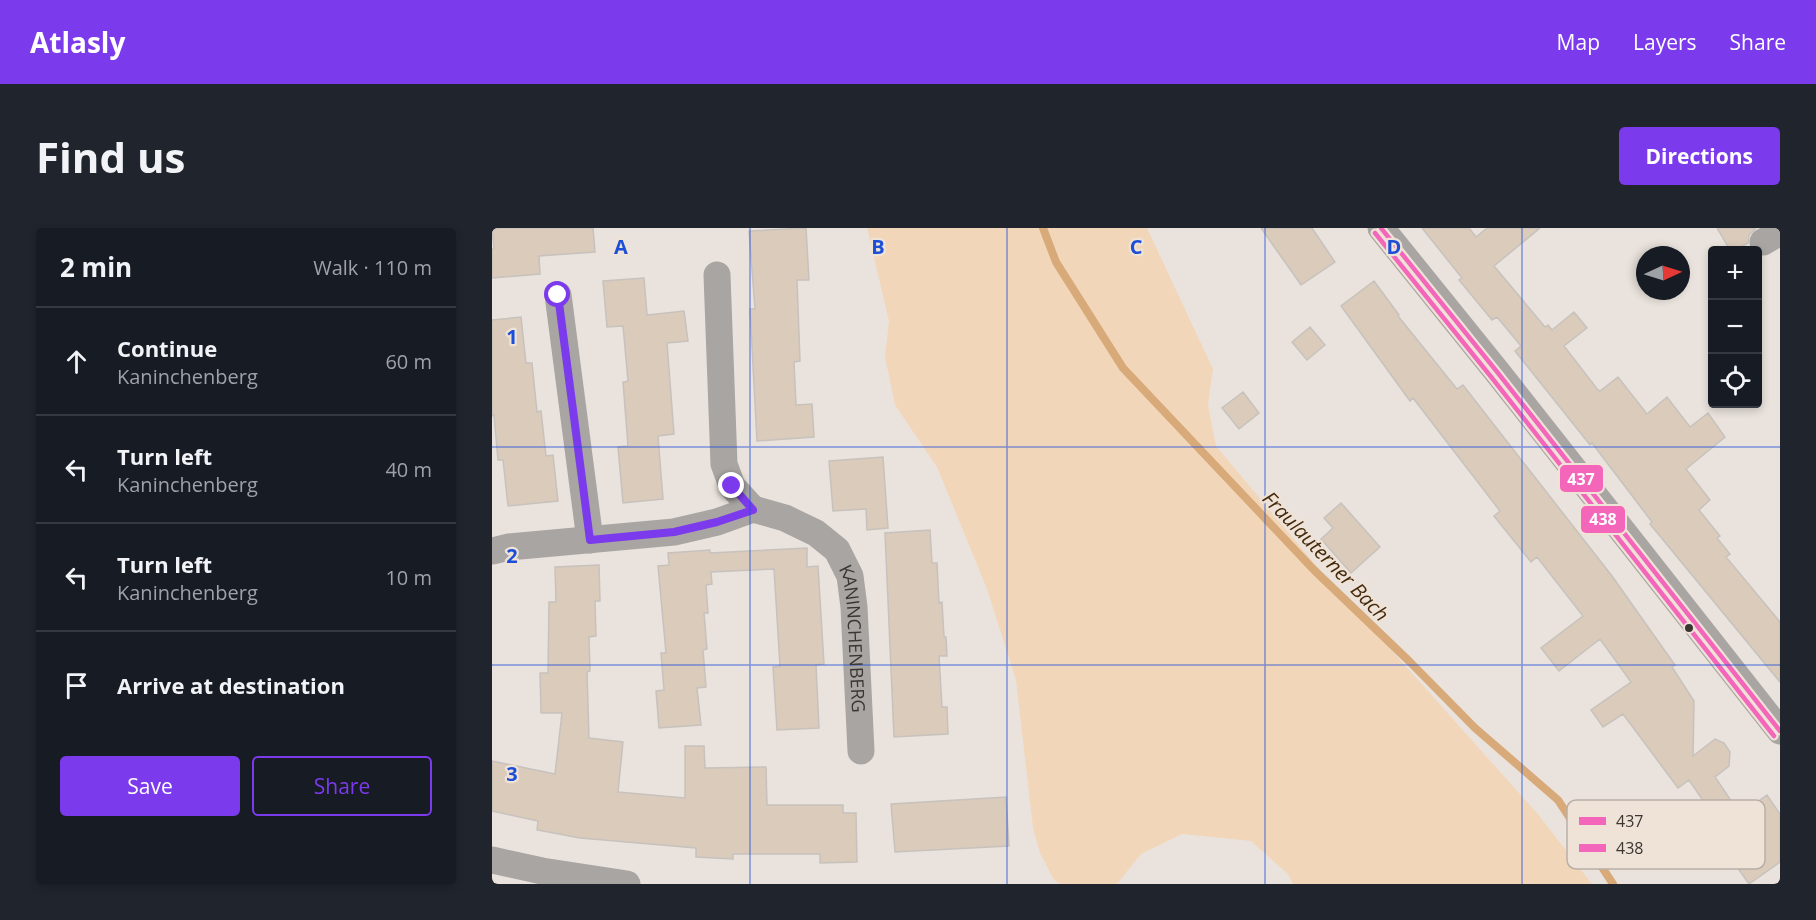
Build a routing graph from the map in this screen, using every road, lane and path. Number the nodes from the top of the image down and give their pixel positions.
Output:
1 (1381, 228) edge
2 (717, 275) dead end
3 (558, 295) dead end
4 (753, 510) junction
5 (590, 540) junction
6 (492, 551) edge
7 (1780, 731) edge
8 (861, 751) dead end
9 (492, 860) edge
10 (627, 884) edge

1 - 7 street
2 - 4 street
3 - 5 street
4 - 5 street
4 - 8 street, KANINCHENBERG
5 - 6 street
9 - 10 street

